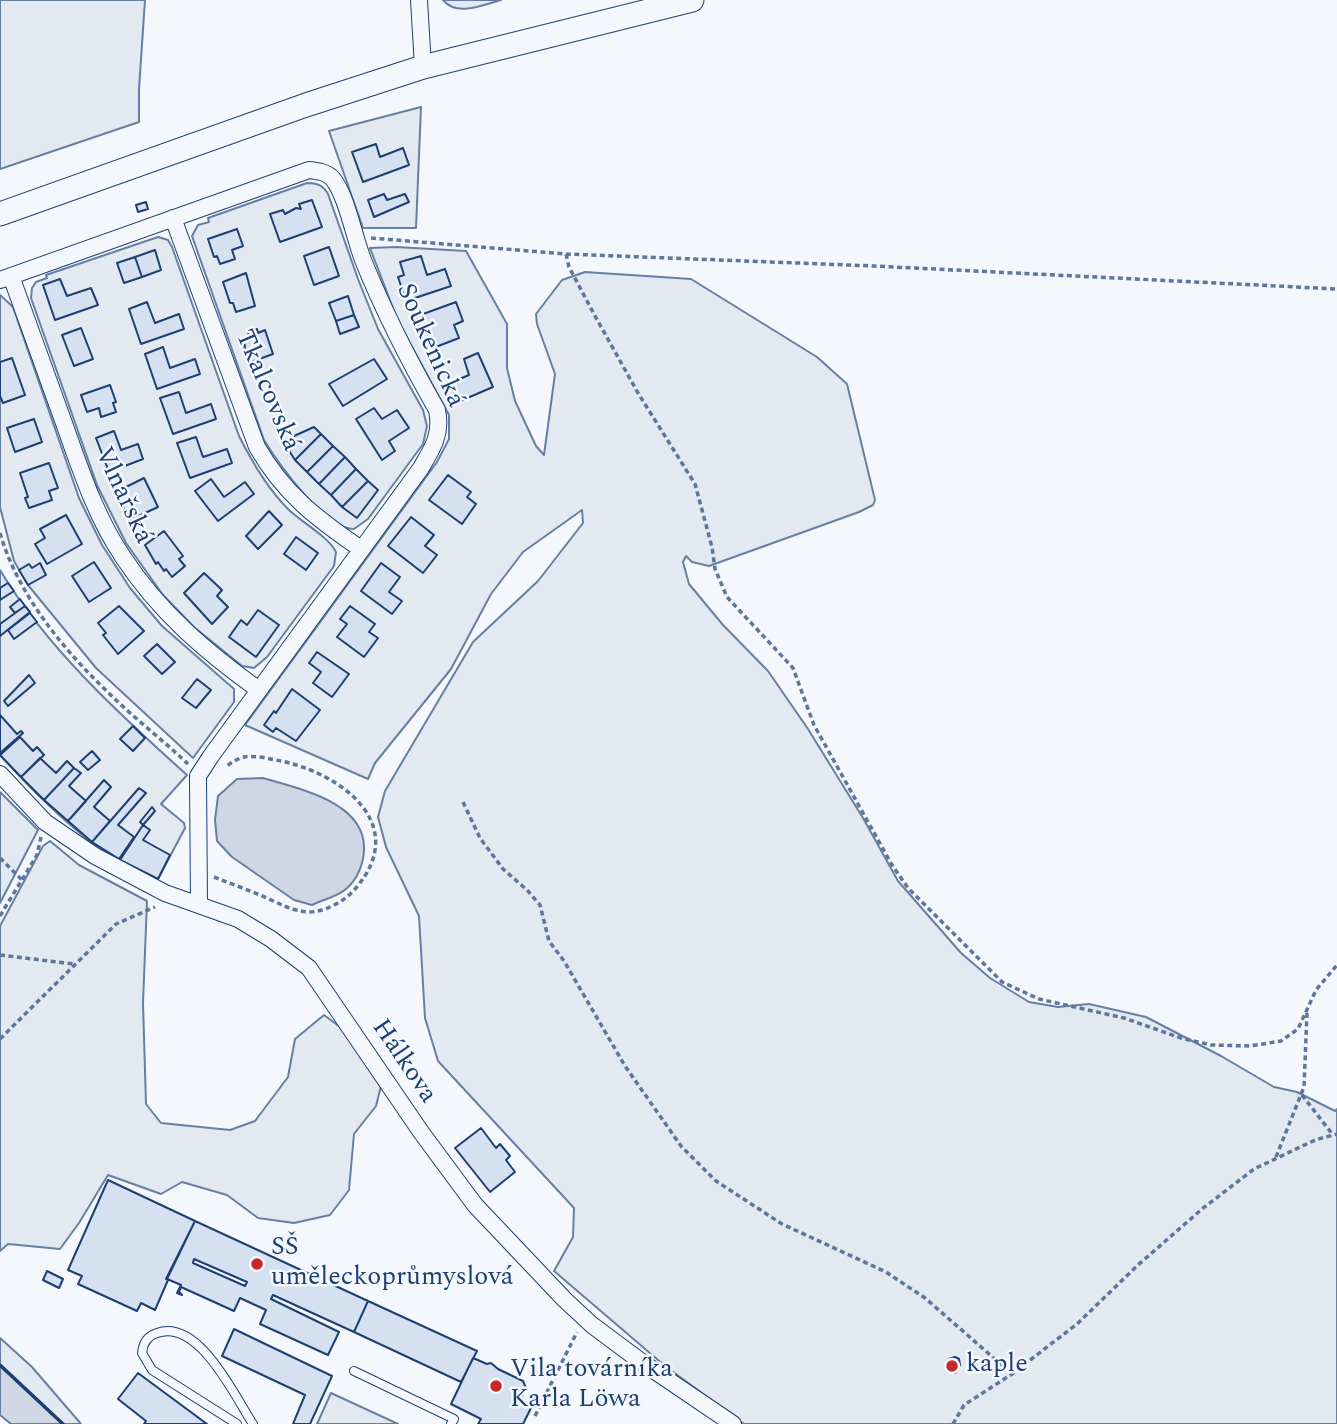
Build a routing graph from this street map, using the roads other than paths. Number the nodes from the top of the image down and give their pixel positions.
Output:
1 (419, 0) edge
2 (692, 0) edge
3 (423, 67) junction
4 (0, 214) edge
5 (173, 218) junction
6 (6, 278) edge
7 (361, 550) junction
8 (259, 690) junction
9 (0, 774) edge
10 (199, 904) junction
11 (354, 1371) dead end
12 (237, 1424) edge
13 (253, 1424) edge
14 (452, 1424) edge
15 (733, 1424) edge

1 - 3 street
2 - 3 main road
3 - 4 main road
5 - 6 street, Soukenická
5 - 7 street, Tkalcovská
5 - 7 street, Soukenická
6 - 8 street, Vlnařská
7 - 8 street, Soukenická
8 - 10 street, Soukenická
9 - 10 street, Hálkova
10 - 15 street, Hálkova
11 - 14 lane
12 - 13 lane

